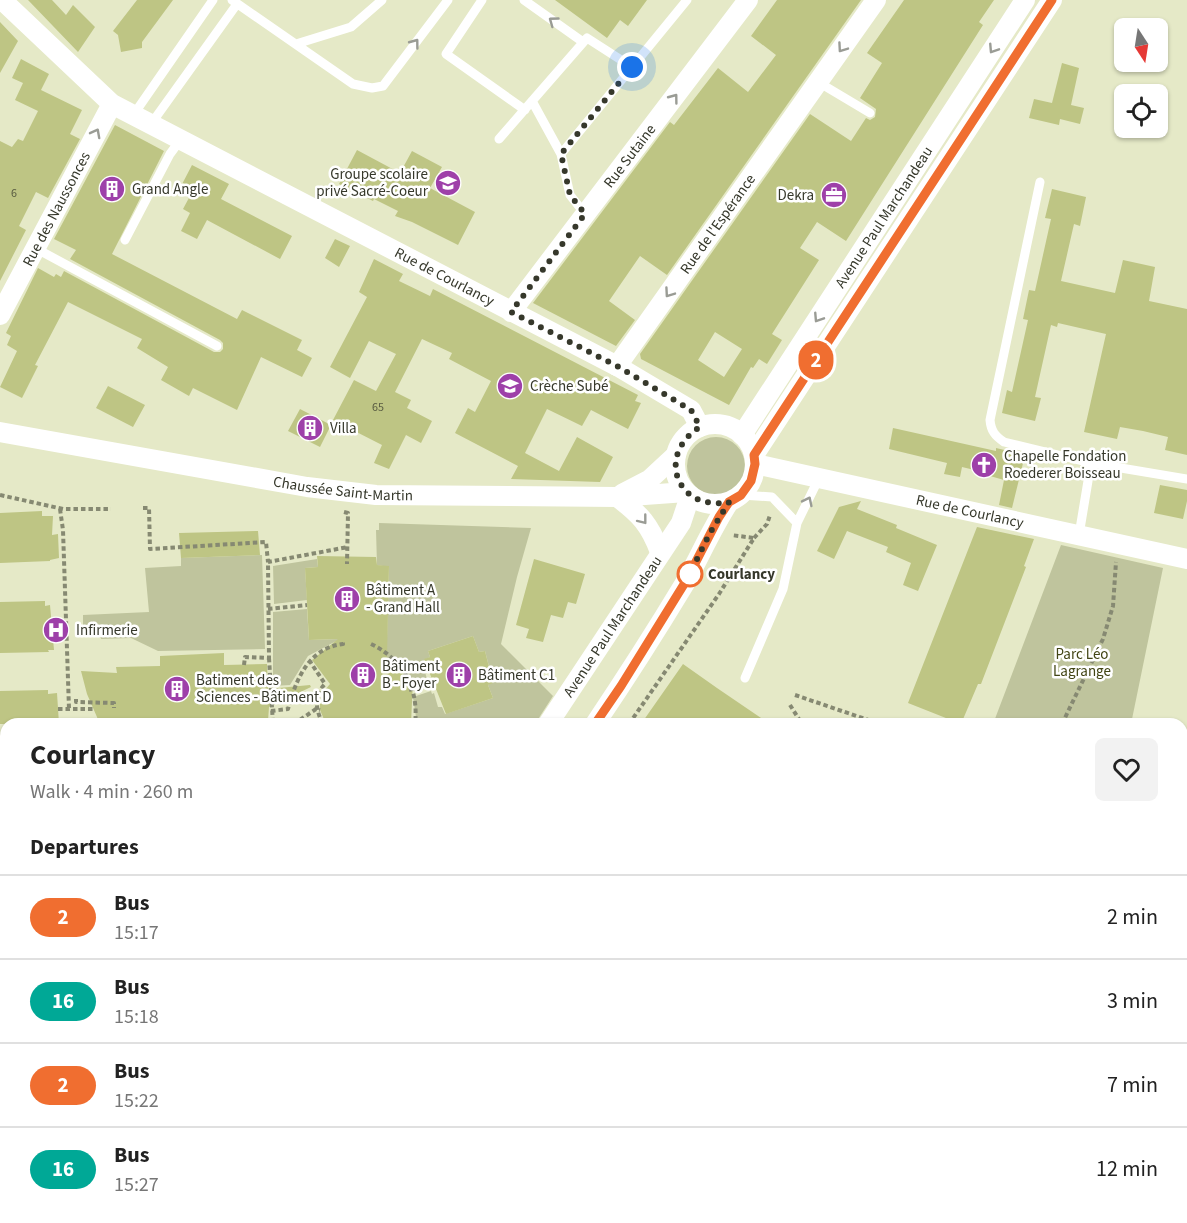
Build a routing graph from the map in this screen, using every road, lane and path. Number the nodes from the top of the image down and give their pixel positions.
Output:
1 (2, 0) edge
2 (213, 0) edge
3 (382, 0) edge
4 (448, 0) edge
5 (483, 0) edge
6 (524, 0) edge
7 (687, 0) edge
8 (748, 0) edge
9 (876, 0) edge
10 (1025, 0) edge
11 (1052, 0) edge
12 (234, 2) edge
13 (583, 42) junction
14 (296, 44) junction
15 (632, 67) junction
16 (818, 82) junction
17 (532, 101) junction
18 (112, 104) junction
19 (525, 110) junction
20 (870, 113) dead end
21 (134, 114) junction
22 (151, 124) junction
23 (181, 139) junction
24 (499, 139) dead end
25 (934, 141) junction
26 (952, 153) junction
27 (561, 154) junction
28 (1040, 182) dead end
29 (585, 214) junction
30 (125, 240) dead end
31 (35, 248) junction
32 (511, 312) junction
33 (0, 315) edge
34 (217, 346) dead end
35 (617, 366) junction
36 (700, 427) junction
37 (0, 432) edge
38 (742, 435) junction
39 (676, 455) junction
40 (754, 459) junction
41 (1091, 463) junction
42 (819, 478) junction
43 (1187, 479) edge
44 (327, 489) junction
45 (688, 494) junction
46 (0, 495) edge
47 (617, 497) junction
48 (772, 497) junction
49 (735, 498) junction
50 (60, 508) junction
51 (143, 508) dead end
52 (111, 509) dead end
53 (797, 523) junction
54 (1080, 535) junction
55 (754, 538) dead end
56 (1118, 544) junction
57 (348, 547) junction
58 (660, 552) junction
59 (1187, 559) edge
60 (268, 562) junction
61 (347, 564) dead end
62 (307, 605) dead end
63 (268, 609) junction
64 (59, 635) dead end
65 (66, 635) junction
66 (342, 640) dead end
67 (371, 644) dead end
68 (269, 658) junction
69 (309, 660) junction
70 (244, 665) dead end
71 (745, 678) dead end
72 (429, 684) dead end
73 (411, 690) junction
74 (795, 695) dead end
75 (76, 699) dead end
76 (790, 705) dead end
77 (114, 708) dead end
78 (58, 709) dead end
79 (69, 709) junction
80 (93, 709) dead end
81 (318, 710) junction
82 (271, 711) junction
83 (272, 718) edge
84 (304, 718) edge
85 (321, 718) edge
86 (416, 718) edge
87 (552, 718) edge
88 (599, 718) edge
89 (798, 718) edge
90 (862, 718) edge
91 (1065, 718) edge

1 - 18 street, Rue de Courlancy
2 - 21 lane
3 - 14 lane
14 -> 4 lane
5 - 19 lane
13 -> 6 lane
7 - 15 lane
29 -> 8 street, Rue Sutaine
9 -> 16 street, Rue de l'Espérance
10 -> 25 street, Avenue Paul Marchandeau
11 - 26 street, Avenue Paul Marchandeau
12 - 14 lane
12 - 22 lane
13 - 15 lane
13 - 17 lane
15 - 27 lane
16 - 20 lane
16 -> 35 street, Rue de l'Espérance
17 - 19 lane
17 - 27 lane
18 - 21 street, Rue de Courlancy
31 -> 18 street, Rue des Naussonces
19 - 24 lane
21 - 22 street, Rue de Courlancy
22 - 23 street, Rue de Courlancy
23 - 30 lane
23 - 32 street, Rue de Courlancy
25 - 26 street
25 -> 38 street, Avenue Paul Marchandeau
26 - 40 street, Avenue Paul Marchandeau
27 - 29 lane
28 - 41 lane
29 - 32 street, Rue Sutaine
31 - 33 street, Rue des Naussonces
31 - 34 lane
32 - 35 street, Rue de Courlancy
35 - 36 street, Rue de Courlancy
36 - 38 street
36 - 39 street
37 - 44 street, Chaussée Saint-Martin
38 - 40 street
39 - 45 street
39 - 47 street, Chaussée Saint-Martin
40 - 42 street, Rue de Courlancy
40 - 49 street
41 - 43 lane
41 - 54 lane
53 -> 42 lane
42 - 54 street, Rue de Courlancy
44 - 47 street, Chaussée Saint-Martin
44 - 57 path
45 - 47 street
45 - 49 street
45 - 58 street, Avenue Paul Marchandeau
46 - 50 path
47 -> 58 street
48 - 49 lane
48 - 53 lane
48 - 55 path
49 - 88 street
50 - 52 path
50 - 65 path
51 - 60 path
53 - 71 lane
54 - 56 street, Rue de Courlancy
56 - 59 street, Rue de Courlancy
56 - 91 path
57 - 60 path
57 - 61 path
58 - 87 street, Avenue Paul Marchandeau
60 - 63 path
62 - 63 path
63 - 68 path
64 - 65 path
65 - 79 path
66 - 69 path
67 - 73 path
68 - 70 path
68 - 82 path
69 - 81 path
69 - 82 path
72 - 73 path
73 - 86 path
74 - 90 path
75 - 77 path
76 - 89 path
78 - 79 path
79 - 80 path
81 - 84 path
81 - 85 path
82 - 83 path

